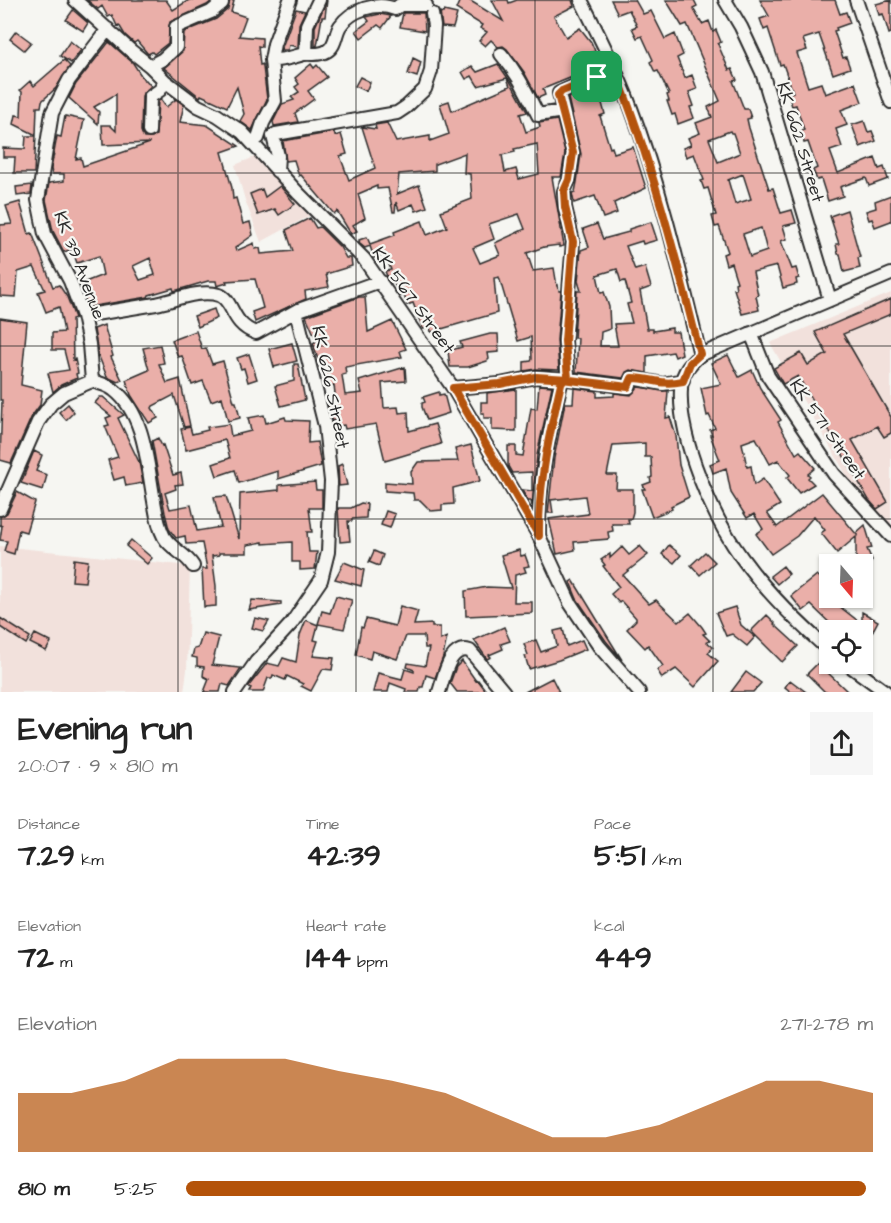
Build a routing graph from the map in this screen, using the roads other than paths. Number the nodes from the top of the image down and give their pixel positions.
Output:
1 (75, 0) edge
2 (290, 0) edge
3 (319, 0) edge
4 (581, 0) edge
5 (724, 0) edge
6 (856, 0) edge
7 (222, 3) dead end
8 (108, 29) junction
9 (306, 54) junction
10 (501, 54) dead end
11 (271, 60) junction
12 (150, 66) junction
13 (614, 68) junction
14 (165, 81) junction
15 (891, 102) edge
16 (563, 111) junction
17 (149, 131) dead end
18 (252, 143) junction
19 (277, 171) junction
20 (891, 274) edge
21 (380, 281) junction
22 (830, 300) junction
23 (296, 311) junction
24 (83, 316) junction
25 (750, 333) junction
26 (700, 354) junction
27 (565, 379) junction
28 (92, 381) junction
29 (683, 381) junction
30 (453, 388) junction
31 (0, 509) edge
32 (539, 536) junction
33 (891, 536) edge
34 (193, 567) dead end
35 (819, 641) edge
36 (860, 674) edge
37 (235, 692) edge
38 (439, 692) edge
39 (504, 692) edge
40 (639, 692) edge
41 (884, 692) edge

1 - 8 street, KK 567 Street
2 - 11 street
3 - 9 street
4 - 13 street
5 - 22 street, KK 662 Street
6 - 15 street
7 - 12 street
8 - 12 street, KK 567 Street
8 - 24 street, KK 39 Avenue
9 - 11 street
9 - 19 street
10 - 16 street
11 - 18 street
12 - 14 street, KK 567 Street
13 - 16 street
13 - 26 street
14 - 17 street
14 - 18 street, KK 567 Street
16 - 27 street
18 - 19 street, KK 567 Street
19 - 21 street, KK 567 Street
20 - 22 street
21 - 23 street
21 - 30 street, KK 567 Street
22 - 25 street
23 - 24 street
23 - 37 street, KK 626 Street
24 - 28 street, KK 39 Avenue
25 - 26 street
25 - 33 street, KK 571 Street
26 - 29 street
27 - 29 street
27 - 30 street
27 - 32 street
28 - 31 street
28 - 34 street
29 - 35 street
30 - 32 street, KK 567 Street
32 - 40 street, KK 567 Street
36 - 41 street
38 - 39 street

